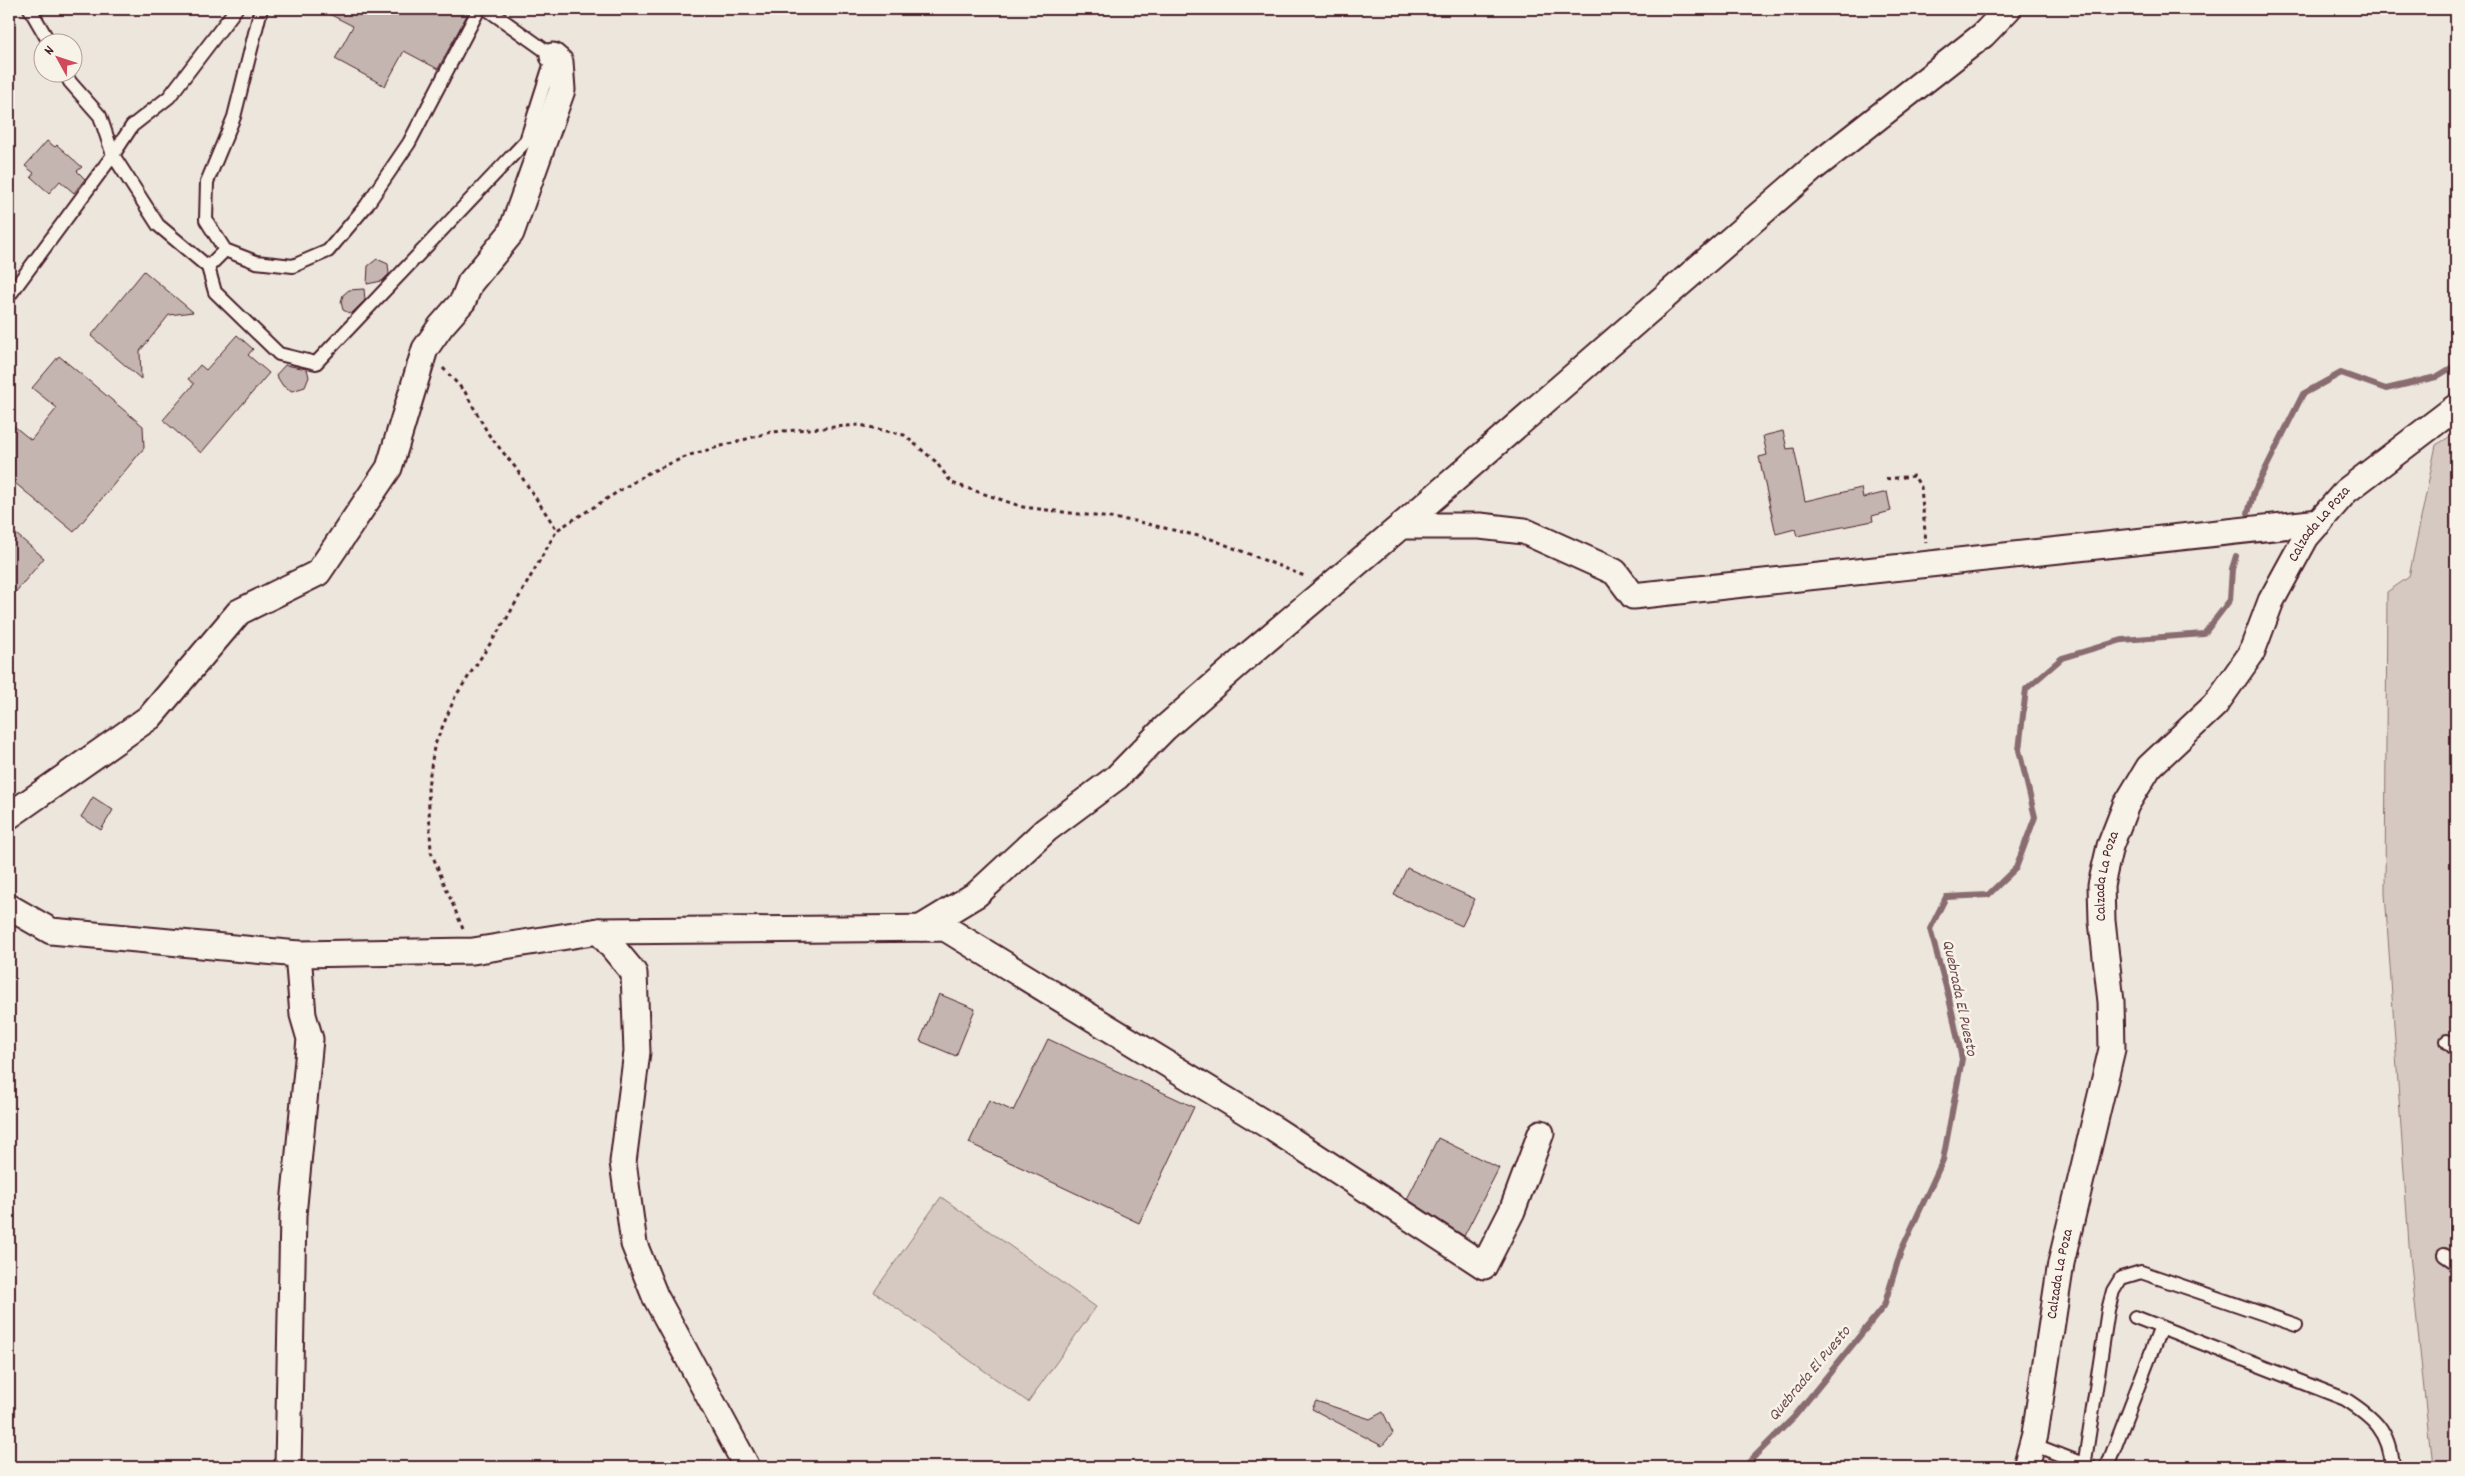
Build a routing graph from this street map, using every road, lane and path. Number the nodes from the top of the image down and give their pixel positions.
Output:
1 (30, 9) edge
2 (236, 9) edge
3 (261, 9) edge
4 (479, 9) edge
5 (487, 9) edge
6 (2008, 9) edge
7 (43, 32) edge
8 (553, 56) junction
9 (70, 82) edge
10 (114, 155) junction
11 (226, 250) junction
12 (208, 267) junction
13 (9, 296) edge
14 (425, 349) junction
15 (2456, 407) edge
16 (1886, 479) dead end
17 (2320, 522) junction
18 (1401, 526) junction
19 (557, 530) junction
20 (1929, 564) junction
21 (1329, 586) junction
22 (9, 816) edge
23 (9, 907) edge
24 (921, 928) junction
25 (599, 931) junction
26 (473, 951) junction
27 (298, 954) junction
28 (1541, 1133) dead end
29 (2444, 1255) dead end
30 (2456, 1263) edge
31 (2135, 1317) dead end
32 (2296, 1325) dead end
33 (2161, 1327) junction
34 (2029, 1456) edge
35 (288, 1467) edge
36 (747, 1467) edge
37 (2087, 1467) edge
38 (2108, 1467) edge
39 (2392, 1467) edge

1 - 7 lane
2 - 10 lane
3 - 11 lane
4 - 11 lane
5 - 8 lane
6 - 18 street
8 - 12 lane
8 - 14 street
9 - 10 lane
10 - 12 lane
10 - 13 lane
11 - 12 lane
14 - 19 path
14 - 22 street
15 - 17 street, Calzada La Poza
16 - 20 path
17 - 20 street
17 - 34 street, Calzada La Poza
18 - 20 street
18 - 21 street
19 - 21 path
19 - 26 path
21 - 24 street
23 - 27 street
24 - 25 street
24 - 28 street
25 - 26 street
25 - 36 street
26 - 27 street
27 - 35 street
29 - 30 lane
31 - 33 lane
32 - 37 lane
33 - 38 lane
33 - 39 lane
34 - 37 lane

